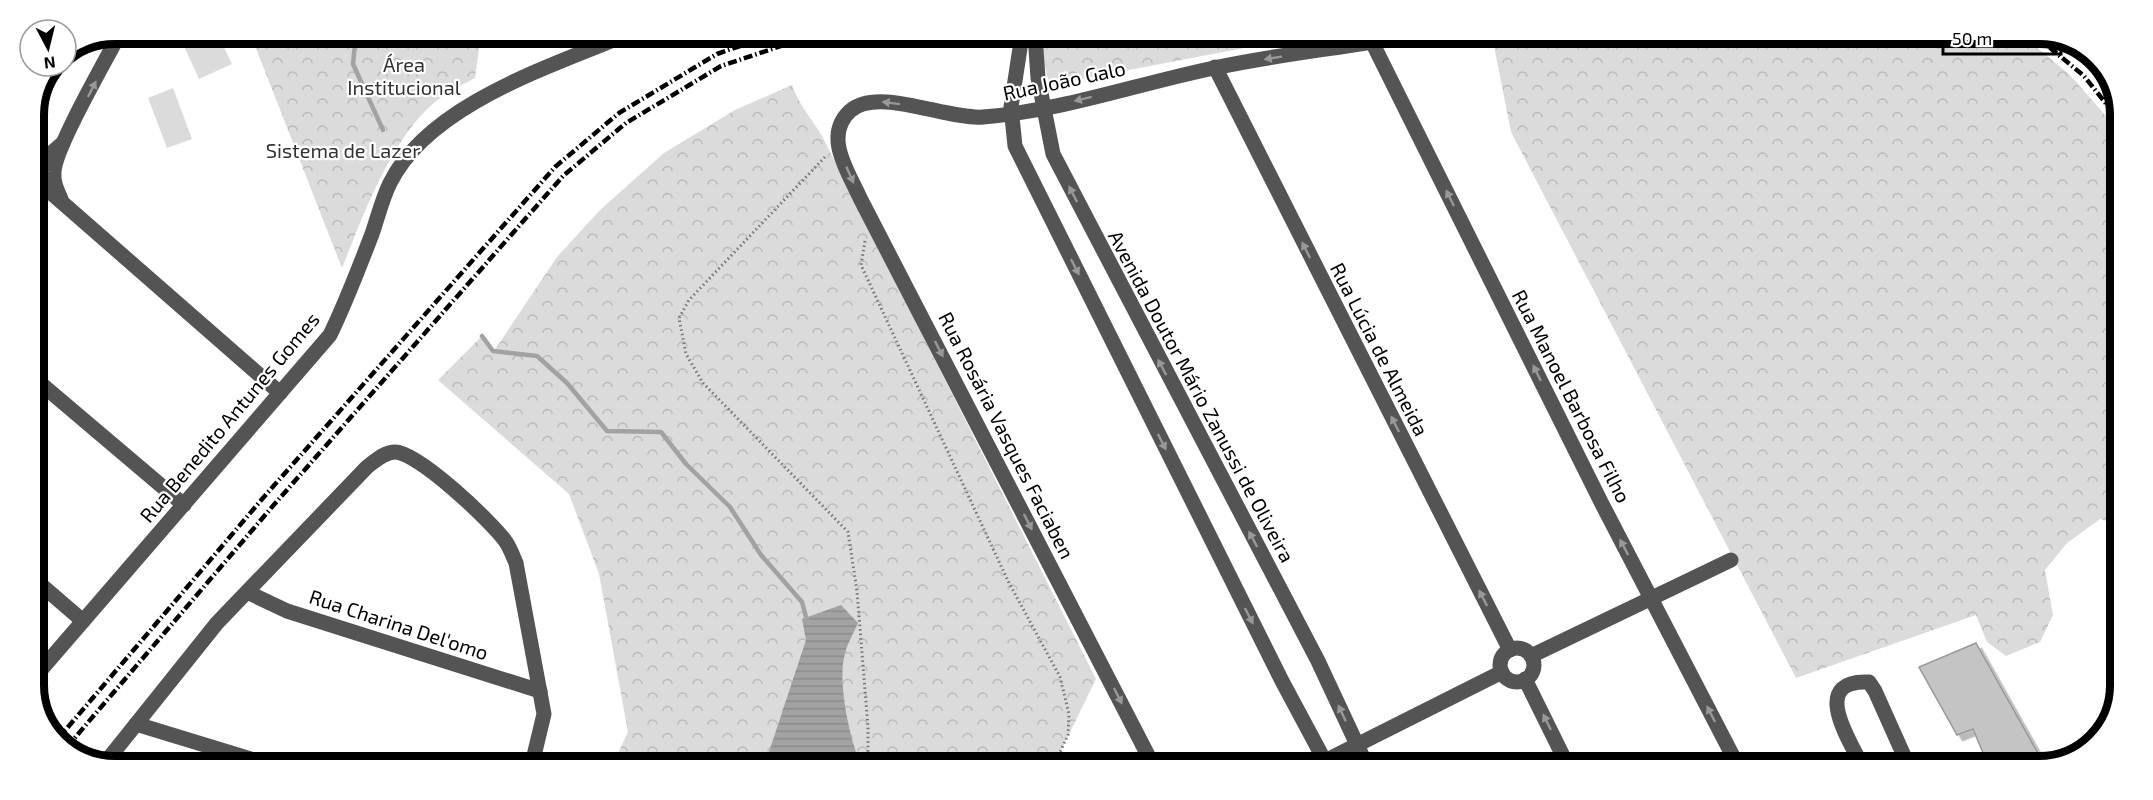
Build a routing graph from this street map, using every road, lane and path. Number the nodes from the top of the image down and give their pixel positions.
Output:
1 (115, 43) edge
2 (607, 43) edge
3 (1021, 43) edge
4 (1036, 43) edge
5 (1366, 43) edge
6 (1373, 43) edge
7 (1215, 67) junction
8 (1043, 108) junction
9 (1011, 114) junction
10 (65, 141) junction
11 (837, 144) junction
12 (43, 158) edge
13 (43, 186) edge
14 (62, 202) junction
15 (869, 215) junction
16 (43, 386) edge
17 (280, 393) junction
18 (184, 505) junction
19 (1731, 560) dead end
20 (44, 587) edge
21 (247, 592) junction
22 (1652, 598) junction
23 (83, 621) junction
24 (1510, 650) junction
25 (1531, 656) junction
26 (44, 666) edge
27 (1502, 672) junction
28 (1525, 679) junction
29 (540, 691) junction
30 (136, 724) junction
31 (1357, 745) junction
32 (111, 756) edge
33 (241, 756) edge
34 (534, 756) edge
35 (868, 756) edge
36 (1058, 756) edge
37 (1149, 756) edge
38 (1319, 756) edge
39 (1337, 756) edge
40 (1362, 756) edge
41 (1563, 756) edge
42 (1733, 756) edge
43 (1858, 756) edge
44 (1904, 756) edge

10 -> 1 street
2 - 17 street, Rua Benedito Antunes Gomes
3 - 9 street
4 - 8 street, Avenida Doutor Mário Zanussi de Oliveira
5 -> 7 street, Rua João Galo
22 -> 6 street, Rua Manoel Barbosa Filho
7 -> 8 street, Rua João Galo
24 -> 7 street, Rua Lúcia de Almeida
8 - 9 street, Rua João Galo
31 -> 8 street, Avenida Doutor Mário Zanussi de Oliveira
9 -> 11 street, Rua João Galo
9 -> 38 street
10 - 12 street
10 - 14 street
11 -> 15 street, Rua Rosária Vasques Faciaben
11 - 35 path
13 - 14 street
14 - 17 street
15 - 36 path
15 -> 37 street, Rua Rosária Vasques Faciaben
16 - 18 street
17 - 18 street, Rua Benedito Antunes Gomes
18 - 23 street, Rua Benedito Antunes Gomes
19 - 22 street
20 - 23 street
21 - 29 street, Rua Charina Del'omo
21 - 29 street
21 - 30 street
22 - 25 street
42 -> 22 street, Rua Manoel Barbosa Filho
23 - 26 street, Rua Benedito Antunes Gomes
24 - 25 street
24 - 27 street
25 - 28 street
27 - 28 street
27 - 31 street
41 -> 28 street
29 - 34 street
30 - 32 street
30 - 33 street
31 - 39 street
31 - 40 street, Avenida Doutor Mário Zanussi de Oliveira
43 - 44 street

